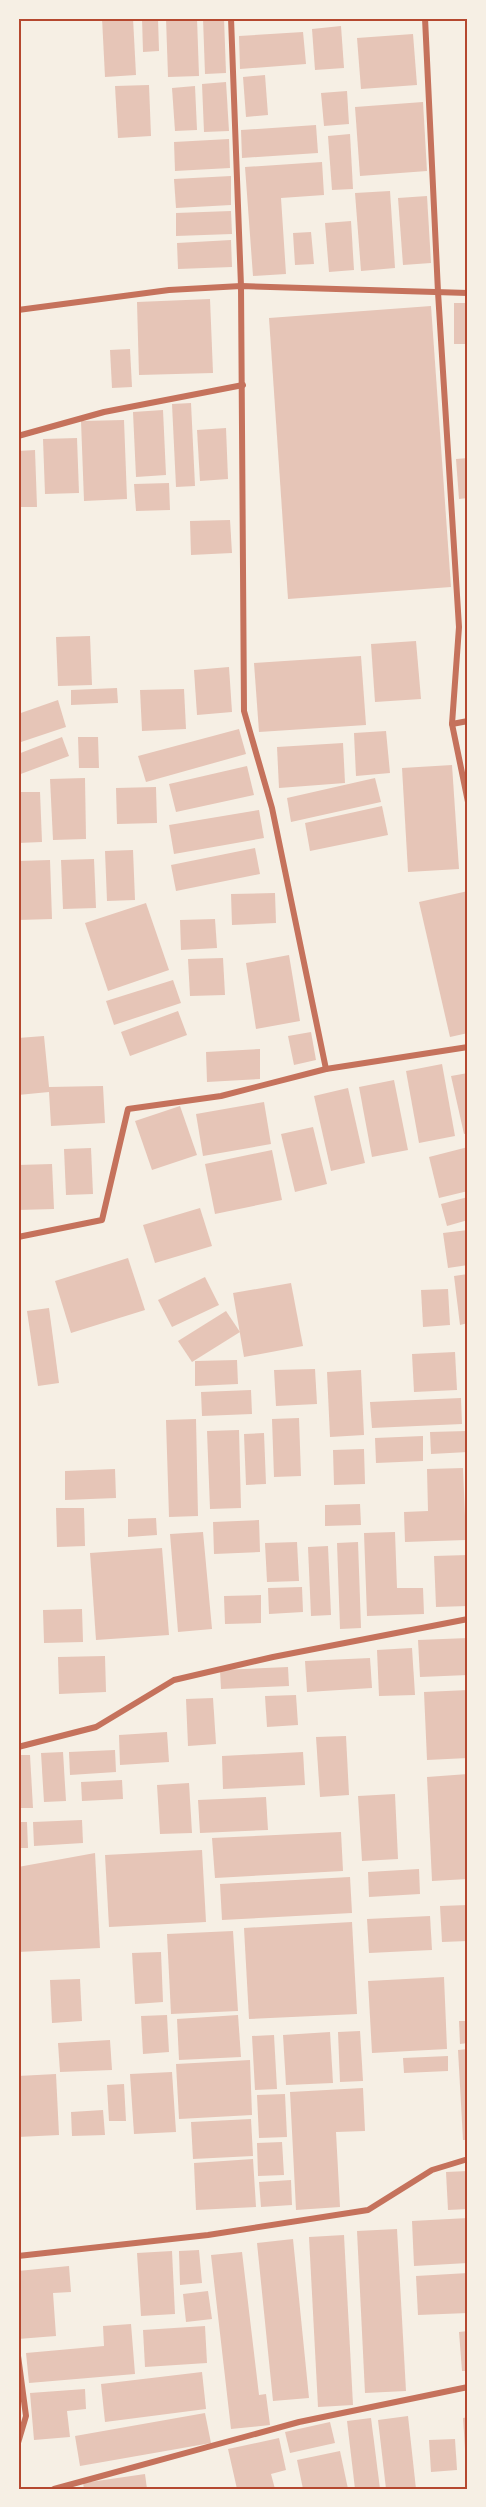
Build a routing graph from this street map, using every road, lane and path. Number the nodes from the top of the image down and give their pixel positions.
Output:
1 (231, 18) edge
2 (425, 18) edge
3 (241, 286) junction
4 (438, 292) junction
5 (468, 293) edge
6 (18, 310) edge
7 (243, 385) junction
8 (18, 436) edge
9 (468, 721) edge
10 (452, 724) junction
11 (468, 802) edge
12 (468, 1047) edge
13 (326, 1069) junction
14 (18, 1237) edge
15 (468, 1619) edge
16 (18, 1747) edge
17 (468, 2159) edge
18 (18, 2256) edge
19 (18, 2355) edge
20 (468, 2386) edge
21 (18, 2443) edge
22 (54, 2489) edge

1 - 3 street
2 - 4 street
3 - 4 street
3 - 6 street
3 - 7 street
4 - 5 street
4 - 10 street
7 - 8 street
7 - 13 street
9 - 10 street
10 - 11 street
12 - 13 street
13 - 14 street
15 - 16 street
17 - 18 street
19 - 21 street
20 - 22 street

